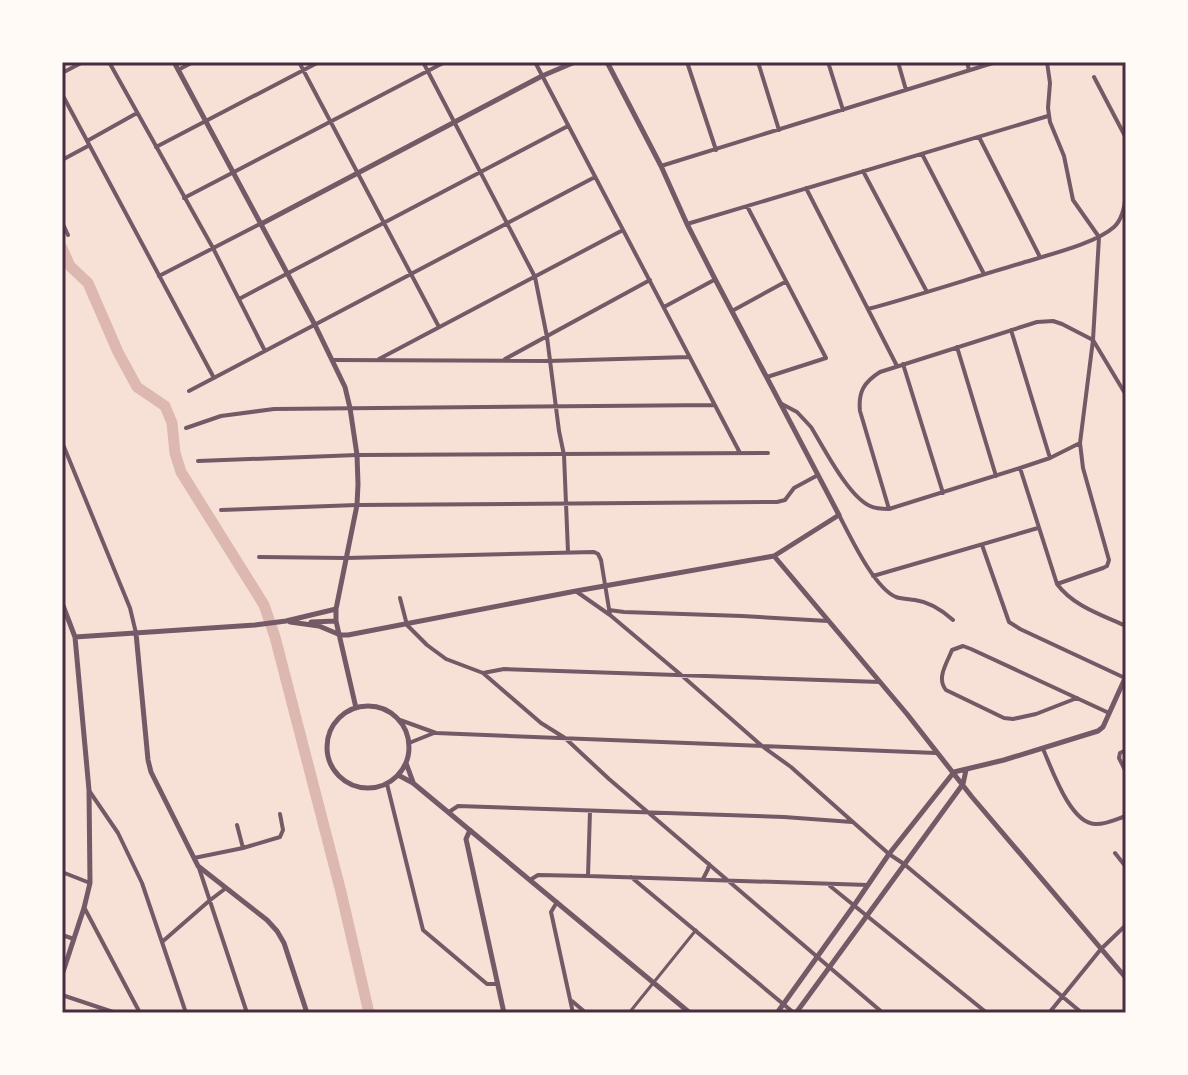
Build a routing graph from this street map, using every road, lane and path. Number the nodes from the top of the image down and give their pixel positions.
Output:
1 (83, 62) edge
2 (109, 62) edge
3 (174, 62) edge
4 (193, 62) edge
5 (299, 62) edge
6 (319, 62) edge
7 (423, 62) edge
8 (445, 62) edge
9 (535, 62) edge
10 (575, 62) edge
11 (607, 62) edge
12 (687, 62) edge
13 (758, 62) edge
14 (828, 62) edge
15 (898, 62) edge
16 (967, 62) edge
17 (996, 62) edge
18 (1047, 62) edge
19 (178, 70) junction
20 (304, 70) junction
21 (969, 70) junction
22 (427, 71) junction
23 (62, 73) edge
24 (542, 76) junction
25 (1094, 77) dead end
26 (906, 90) junction
27 (62, 94) edge
28 (843, 110) junction
29 (138, 113) junction
30 (1048, 116) junction
31 (206, 121) junction
32 (330, 122) junction
33 (455, 122) junction
34 (568, 126) junction
35 (779, 130) junction
36 (979, 137) junction
37 (1126, 138) edge
38 (88, 143) junction
39 (156, 147) junction
40 (716, 150) junction
41 (922, 154) junction
42 (62, 160) edge
43 (661, 166) junction
44 (863, 171) junction
45 (359, 172) junction
46 (234, 173) junction
47 (481, 173) junction
48 (595, 177) junction
49 (806, 188) junction
50 (1126, 193) edge
51 (184, 198) junction
52 (747, 206) junction
53 (62, 222) edge
54 (385, 223) junction
55 (508, 223) junction
56 (261, 224) junction
57 (687, 224) junction
58 (623, 230) junction
59 (68, 235) dead end
60 (1099, 237) junction
61 (213, 248) junction
62 (1040, 257) junction
63 (287, 274) junction
64 (410, 274) junction
65 (984, 274) junction
66 (159, 276) junction
67 (535, 277) junction
68 (715, 279) junction
69 (650, 280) junction
70 (785, 282) junction
71 (927, 292) junction
72 (239, 299) junction
73 (664, 307) junction
74 (868, 309) junction
75 (732, 311) junction
76 (315, 325) junction
77 (439, 327) junction
78 (1011, 330) junction
79 (547, 337) junction
80 (1093, 340) junction
81 (957, 347) junction
82 (265, 351) junction
83 (689, 357) junction
84 (333, 360) junction
85 (377, 360) junction
86 (501, 361) junction
87 (549, 361) junction
88 (900, 365) junction
89 (767, 377) junction
90 (214, 378) junction
91 (189, 391) dead end
92 (1126, 395) edge
93 (780, 403) junction
94 (714, 405) junction
95 (555, 407) junction
96 (350, 408) junction
97 (186, 428) dead end
98 (62, 442) edge
99 (1080, 443) junction
100 (740, 453) junction
101 (768, 453) dead end
102 (357, 455) junction
103 (564, 455) junction
104 (1050, 458) junction
105 (198, 461) dead end
106 (1020, 468) junction
107 (818, 475) junction
108 (996, 476) junction
109 (943, 493) junction
110 (567, 504) junction
111 (357, 505) junction
112 (889, 509) junction
113 (221, 510) dead end
114 (839, 515) junction
115 (1038, 528) junction
116 (982, 545) junction
117 (568, 552) junction
118 (774, 556) junction
119 (259, 557) dead end
120 (346, 558) junction
121 (873, 576) junction
122 (1057, 584) junction
123 (606, 586) junction
124 (576, 591) junction
125 (400, 598) dead end
126 (62, 603) edge
127 (336, 609) junction
128 (609, 613) junction
129 (953, 620) dead end
130 (284, 621) junction
131 (336, 621) junction
132 (828, 621) junction
133 (298, 623) junction
134 (407, 625) junction
135 (1126, 626) edge
136 (136, 633) junction
137 (339, 635) junction
138 (75, 637) junction
139 (483, 673) junction
140 (680, 674) junction
141 (1126, 677) edge
142 (880, 682) junction
143 (1077, 698) junction
144 (356, 708) junction
145 (1109, 713) junction
146 (400, 720) junction
147 (436, 733) junction
148 (565, 738) junction
149 (409, 743) junction
150 (762, 746) junction
151 (1043, 749) junction
152 (1126, 750) edge
153 (939, 753) junction
154 (406, 763) junction
155 (966, 770) junction
156 (954, 772) junction
157 (1126, 772) edge
158 (398, 775) junction
159 (413, 783) junction
160 (387, 784) junction
161 (963, 784) junction
162 (89, 790) junction
163 (590, 811) junction
164 (649, 811) junction
165 (449, 812) junction
166 (280, 814) dead end
167 (1126, 816) edge
168 (854, 822) junction
169 (237, 825) dead end
170 (470, 830) junction
171 (243, 848) junction
172 (1115, 853) dead end
173 (889, 854) junction
174 (194, 858) junction
175 (709, 864) junction
176 (904, 864) junction
177 (198, 866) junction
178 (1126, 867) edge
179 (62, 872) edge
180 (588, 876) junction
181 (631, 877) junction
182 (703, 879) junction
183 (530, 880) junction
184 (728, 880) junction
185 (755, 881) junction
186 (653, 882) junction
187 (90, 883) junction
188 (829, 884) junction
189 (868, 885) junction
190 (226, 888) junction
191 (654, 895) junction
192 (746, 895) junction
193 (209, 901) junction
194 (557, 902) junction
195 (855, 904) junction
196 (84, 908) junction
197 (868, 915) junction
198 (1126, 925) edge
199 (696, 930) junction
200 (62, 935) edge
201 (74, 939) junction
202 (162, 942) junction
203 (1101, 949) junction
204 (817, 957) junction
205 (830, 967) junction
206 (62, 975) edge
207 (1126, 978) edge
208 (653, 982) junction
209 (497, 984) junction
210 (62, 995) edge
211 (1062, 997) junction
212 (570, 1000) junction
213 (784, 1004) junction
214 (116, 1013) edge
215 (140, 1013) edge
216 (186, 1013) edge
217 (247, 1013) edge
218 (307, 1013) edge
219 (504, 1013) edge
220 (573, 1013) edge
221 (586, 1013) edge
222 (629, 1013) edge
223 (690, 1013) edge
224 (777, 1013) edge
225 (795, 1013) edge
226 (883, 1013) edge
227 (987, 1013) edge
228 (1049, 1013) edge
229 (1082, 1013) edge

1 - 23 street
2 - 29 street
3 - 19 street
4 - 19 street
5 - 20 street
6 - 20 street
7 - 22 street
8 - 22 street
9 - 24 street
10 - 24 street
11 - 43 street
12 - 40 street
13 - 35 street
14 - 28 street
15 - 26 street
16 - 21 street
17 - 21 street
18 - 30 street
19 - 31 street
20 - 31 street
20 - 32 street
21 - 26 street
22 - 32 street
22 - 33 street
24 - 33 street
24 - 34 street
25 - 37 street
26 - 28 street
27 - 38 street
28 - 35 street
29 - 38 street
29 - 39 street
30 - 36 street
30 - 60 street
31 - 39 street
31 - 46 street
32 - 45 street
32 - 46 street
33 - 45 street
33 - 47 street
34 - 47 street
34 - 48 street
35 - 40 street
36 - 41 street
36 - 62 street
38 - 42 street
38 - 66 street
39 - 51 street
40 - 43 street
41 - 44 street
41 - 65 street
43 - 57 street
44 - 49 street
44 - 71 street
45 - 54 street
45 - 56 street
46 - 51 street
46 - 56 street
47 - 54 street
47 - 55 street
48 - 55 street
48 - 58 street
49 - 52 street
49 - 74 street
50 - 60 street
51 - 61 street
52 - 57 street
52 - 70 street
53 - 59 street
54 - 63 street
54 - 64 street
55 - 64 street
55 - 67 street
56 - 61 street
56 - 63 street
57 - 68 street
58 - 67 street
58 - 69 street
60 - 62 street
60 - 80 street
61 - 66 street
61 - 72 street
62 - 65 street
63 - 72 street
63 - 76 street
64 - 76 street
64 - 77 street
65 - 71 street
66 - 90 street
67 - 77 street
67 - 79 street
68 - 73 street
68 - 75 street
69 - 73 street
69 - 79 street
70 - 75 street
70 - 89 street
71 - 74 street
72 - 82 street
73 - 83 street
74 - 88 street
75 - 89 street
76 - 82 street
76 - 84 street
77 - 85 street
78 - 80 street
78 - 81 street
78 - 104 street
79 - 86 street
79 - 87 street
80 - 92 street
80 - 99 street
81 - 88 street
81 - 108 street
82 - 90 street
83 - 87 street
83 - 94 street
84 - 85 street
84 - 96 street
85 - 86 street
86 - 87 street
87 - 95 street
88 - 109 street
88 - 112 street
89 - 93 street
90 - 91 street
93 - 107 street
93 - 112 street
94 - 95 street
94 - 100 street
95 - 96 street
95 - 103 street
96 - 97 street
96 - 102 street
98 - 136 street
99 - 104 street
99 - 122 street
100 - 101 street
100 - 103 street
102 - 103 street
102 - 105 street
102 - 111 street
103 - 110 street
104 - 106 street
106 - 108 street
106 - 115 street
107 - 110 street
107 - 114 street
108 - 109 street
109 - 112 street
110 - 111 street
110 - 117 street
111 - 113 street
111 - 120 street
114 - 118 street
114 - 121 street
115 - 116 street
115 - 122 street
116 - 121 street
116 - 141 street
117 - 120 street
117 - 123 street
118 - 123 street
118 - 132 street
119 - 120 street
120 - 127 street
121 - 129 street
122 - 135 street
123 - 124 street
123 - 128 street
124 - 128 street
124 - 134 street
125 - 134 street
126 - 138 street
127 - 130 street
127 - 131 street
128 - 132 street
128 - 140 street
130 - 133 street
130 - 136 street
131 - 133 street
131 - 137 street
132 - 142 street
133 - 137 street
134 - 137 street
134 - 139 street
136 - 138 street
136 - 174 street
137 - 144 street
138 - 162 street
139 - 140 street
139 - 148 street
140 - 142 street
140 - 150 street
141 - 145 street
142 - 153 street
143 - 143 street
143 - 145 street
144 - 146 street
144 - 160 street
145 - 151 street
146 - 147 street
146 - 149 street
147 - 148 street
147 - 149 street
148 - 150 street
148 - 164 street
149 - 154 street
150 - 153 street
150 - 168 street
151 - 155 street
151 - 167 street
152 - 157 street
153 - 156 street
154 - 158 street
154 - 159 street
155 - 156 street
155 - 161 street
156 - 161 street
156 - 173 street
158 - 159 street
158 - 160 street
159 - 165 street
160 - 209 street
161 - 176 street
161 - 203 street
162 - 187 street
162 - 202 street
163 - 164 street
163 - 165 street
163 - 180 street
164 - 168 street
164 - 175 street
165 - 170 street
166 - 171 street
168 - 173 street
169 - 171 street
170 - 183 street
170 - 209 street
171 - 174 street
172 - 178 street
173 - 176 street
173 - 189 street
174 - 177 street
175 - 182 street
175 - 184 street
176 - 197 street
176 - 211 street
177 - 190 street
177 - 193 street
179 - 187 street
180 - 181 street
180 - 183 street
181 - 186 street
181 - 191 street
182 - 184 street
182 - 186 street
183 - 194 street
184 - 185 street
184 - 192 street
185 - 188 street
185 - 192 street
186 - 191 street
187 - 196 street
188 - 189 street
188 - 195 street
189 - 195 street
190 - 193 street
190 - 218 street
191 - 199 street
192 - 204 street
193 - 202 street
193 - 217 street
194 - 208 street
194 - 212 street
195 - 197 street
195 - 204 street
196 - 201 street
196 - 215 street
197 - 205 street
197 - 227 street
198 - 203 street
199 - 208 street
199 - 213 street
200 - 201 street
201 - 206 street
202 - 216 street
203 - 207 street
203 - 211 street
204 - 205 street
204 - 213 street
205 - 225 street
205 - 226 street
208 - 222 street
208 - 223 street
209 - 219 street
210 - 214 street
211 - 228 street
211 - 229 street
212 - 220 street
212 - 221 street
213 - 224 street
213 - 225 street

